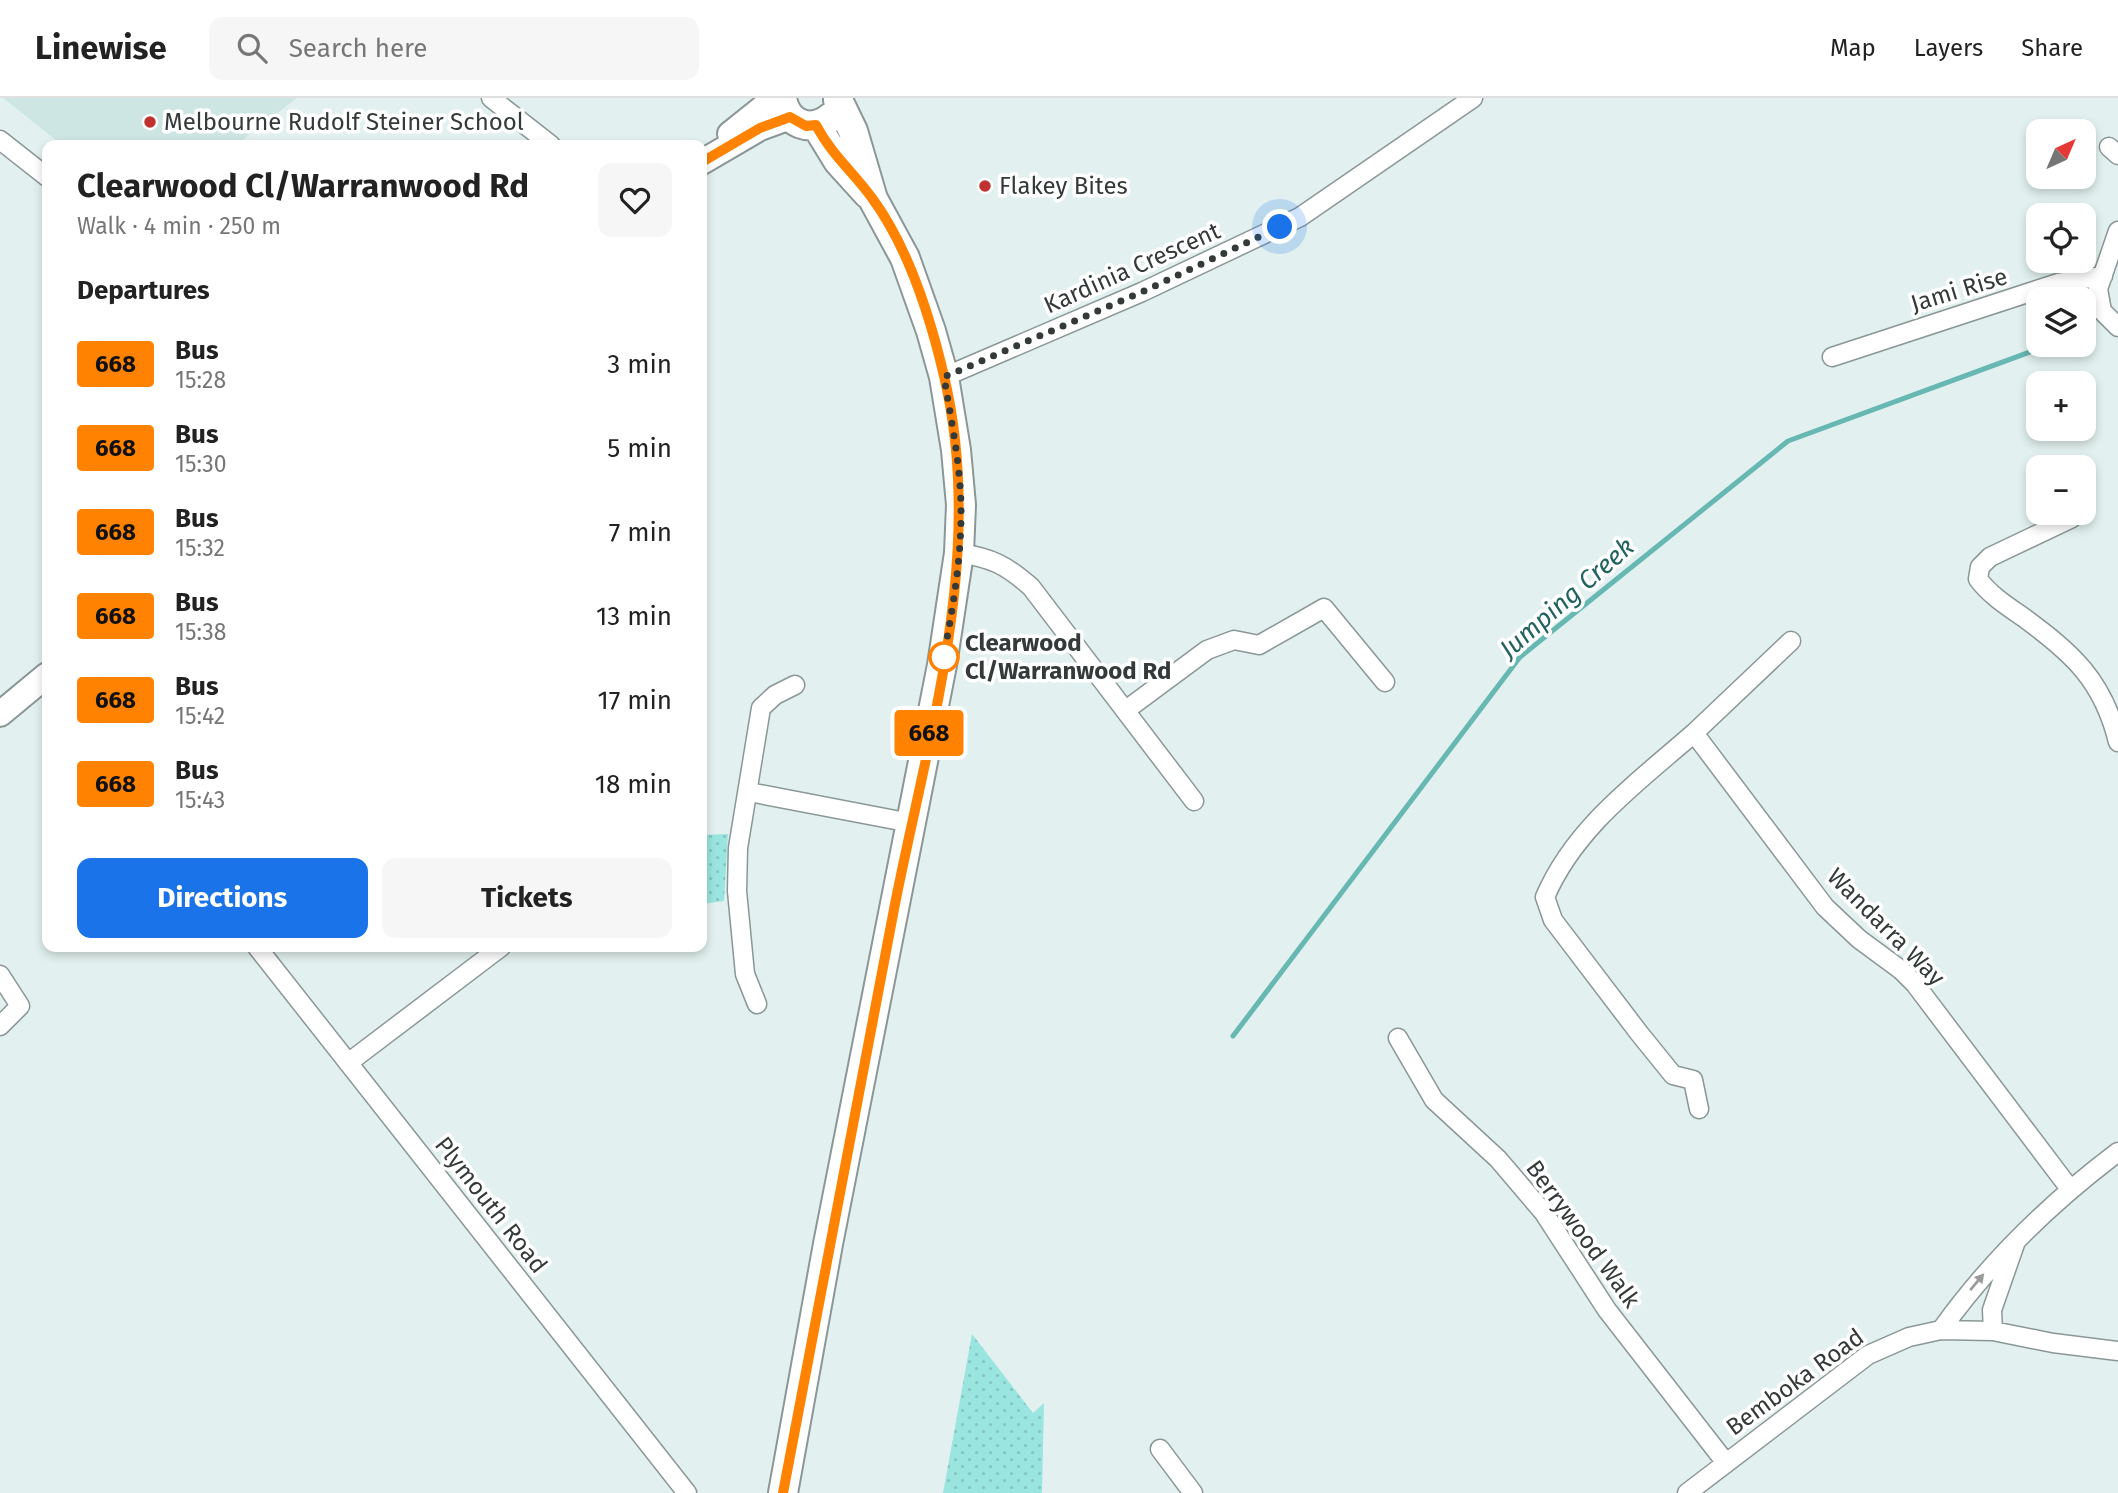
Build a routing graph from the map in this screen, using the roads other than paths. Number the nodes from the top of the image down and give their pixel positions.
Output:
1 (491, 98) edge
2 (1473, 98) edge
3 (837, 99) edge
4 (791, 110) edge
5 (0, 140) edge
6 (545, 140) edge
7 (707, 159) edge
8 (42, 173) edge
9 (873, 198) junction
10 (2118, 231) edge
11 (2103, 276) junction
12 (2118, 327) edge
13 (1832, 357) dead end
14 (944, 377) junction
15 (2057, 525) edge
16 (959, 553) junction
17 (1791, 641) dead end
18 (42, 679) edge
19 (1385, 682) dead end
20 (794, 685) dead end
21 (1126, 710) junction
22 (0, 714) edge
23 (1694, 733) junction
24 (2118, 742) edge
25 (749, 792) junction
26 (1194, 801) dead end
27 (911, 823) junction
28 (261, 952) edge
29 (494, 952) edge
30 (0, 975) edge
31 (757, 1004) dead end
32 (0, 1026) edge
33 (1398, 1038) dead end
34 (348, 1063) junction
35 (1699, 1109) dead end
36 (2118, 1152) edge
37 (2070, 1189) junction
38 (2017, 1238) junction
39 (1941, 1330) junction
40 (1993, 1331) junction
41 (2118, 1351) edge
42 (1160, 1449) dead end
43 (1726, 1463) junction
44 (687, 1493) edge
45 (783, 1493) edge
46 (1193, 1493) edge
47 (1687, 1493) edge

1 - 6 street
2 - 14 street, Kardinia Crescent
3 - 4 main road
3 - 9 main road
4 - 7 main road
4 - 9 main road
5 - 8 street
9 - 14 main road
10 - 11 street
11 - 12 street
11 - 13 street, Jami Rise
14 - 16 main road
15 - 24 street
16 - 21 street
16 - 27 main road
17 - 23 street
18 - 22 main road
19 - 21 street
20 - 25 street
21 - 26 street
23 - 35 street
23 - 37 street, Wandarra Way
25 - 27 street
25 - 31 street
27 - 45 main road
28 - 34 street, Plymouth Road
29 - 34 street
30 - 32 street
33 - 43 street, Berrywood Walk
34 - 44 street, Plymouth Road
36 - 37 street
37 - 38 street
39 -> 38 street
38 - 40 street
39 - 40 street, Bemboka Road
39 - 43 street, Bemboka Road
40 - 41 street, Bemboka Road
42 - 46 street
43 - 47 street, Bemboka Road

